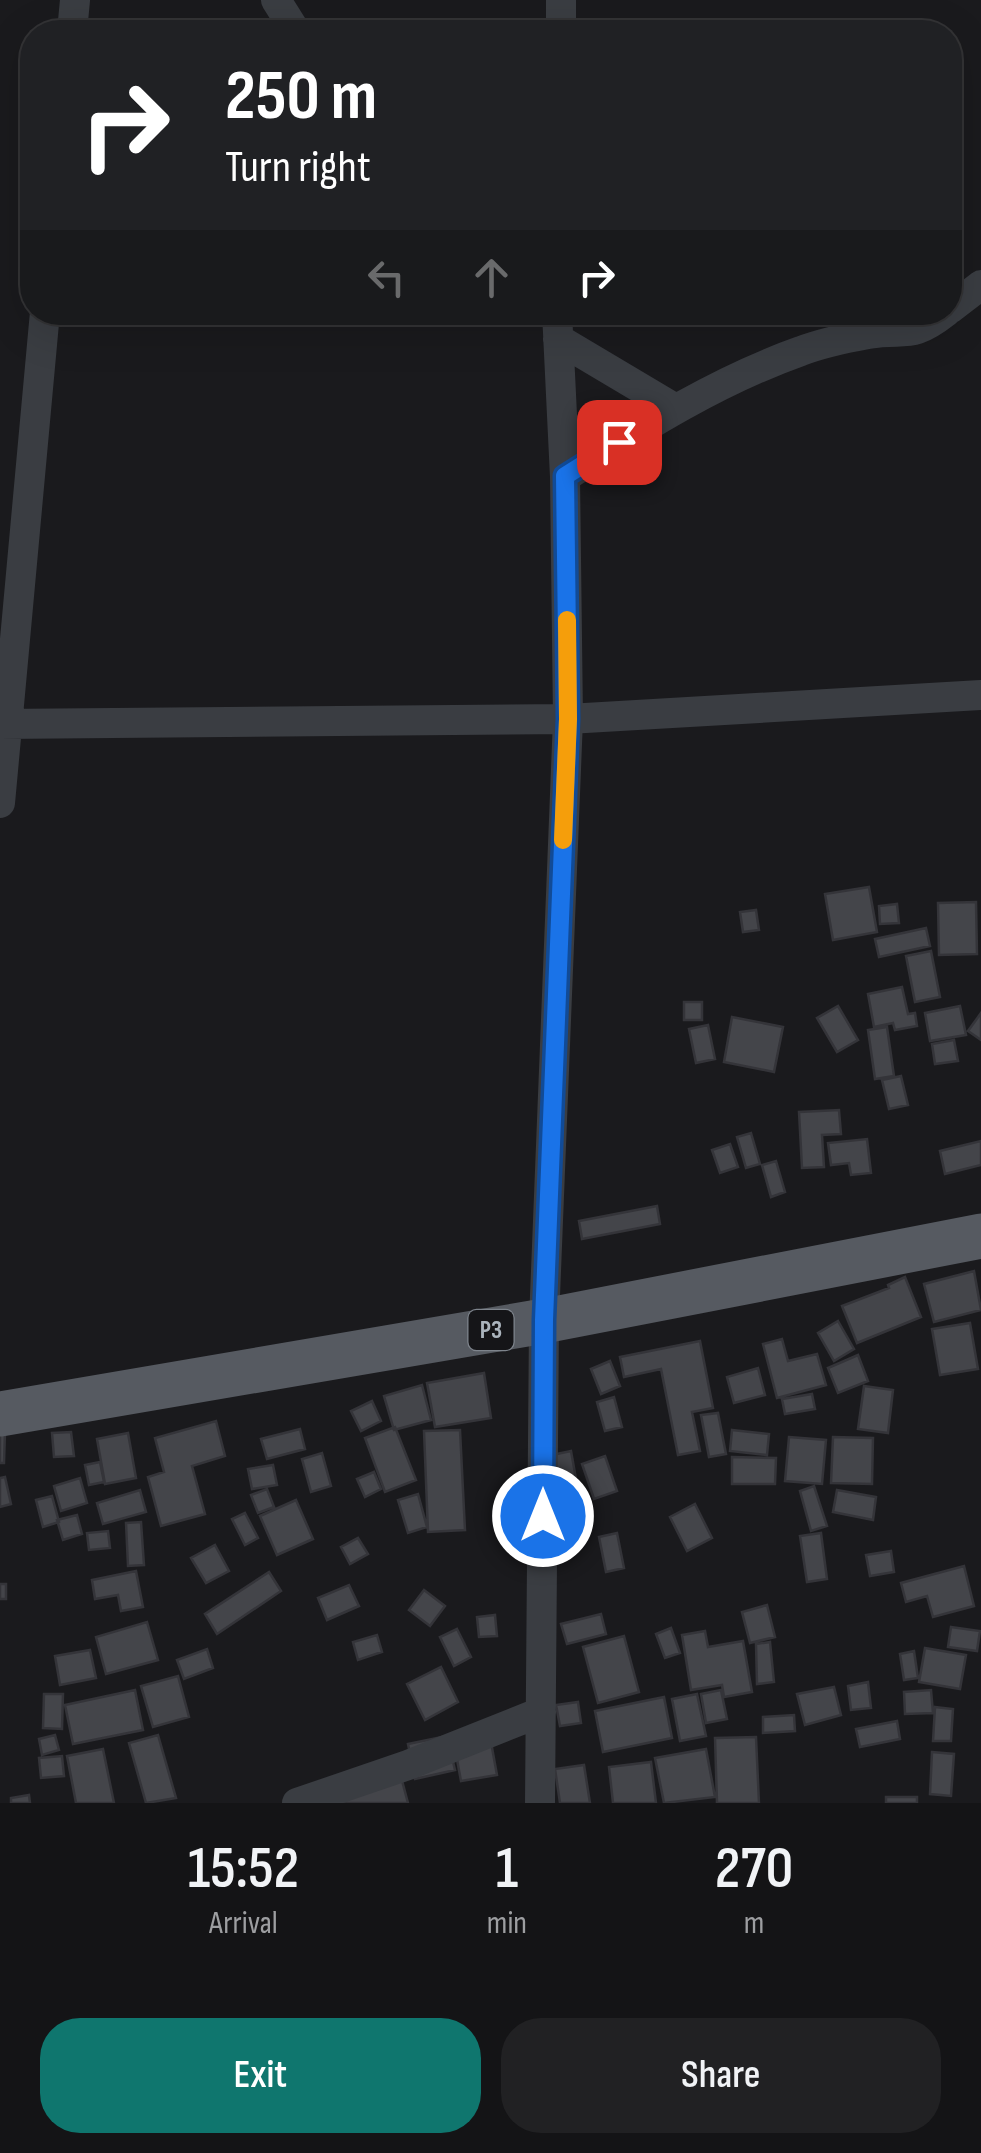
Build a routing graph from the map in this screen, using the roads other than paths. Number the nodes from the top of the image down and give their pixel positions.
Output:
1 (45, 325) edge
2 (926, 325) edge
3 (557, 326) edge
4 (674, 408) junction
5 (565, 476) junction
6 (981, 695) edge
7 (568, 719) junction
8 (4, 724) edge
9 (0, 803) edge
10 (981, 1236) edge
11 (544, 1320) junction
12 (0, 1414) edge
13 (541, 1712) junction
14 (296, 1803) edge
15 (540, 1803) edge

1 - 8 street
2 - 4 street
3 - 4 street
3 - 5 street
4 - 5 street
5 - 7 street
6 - 7 street
7 - 8 street
7 - 11 street
8 - 9 street
10 - 11 main road, P3
11 - 12 main road, P3
11 - 13 street
13 - 14 street
13 - 15 street

